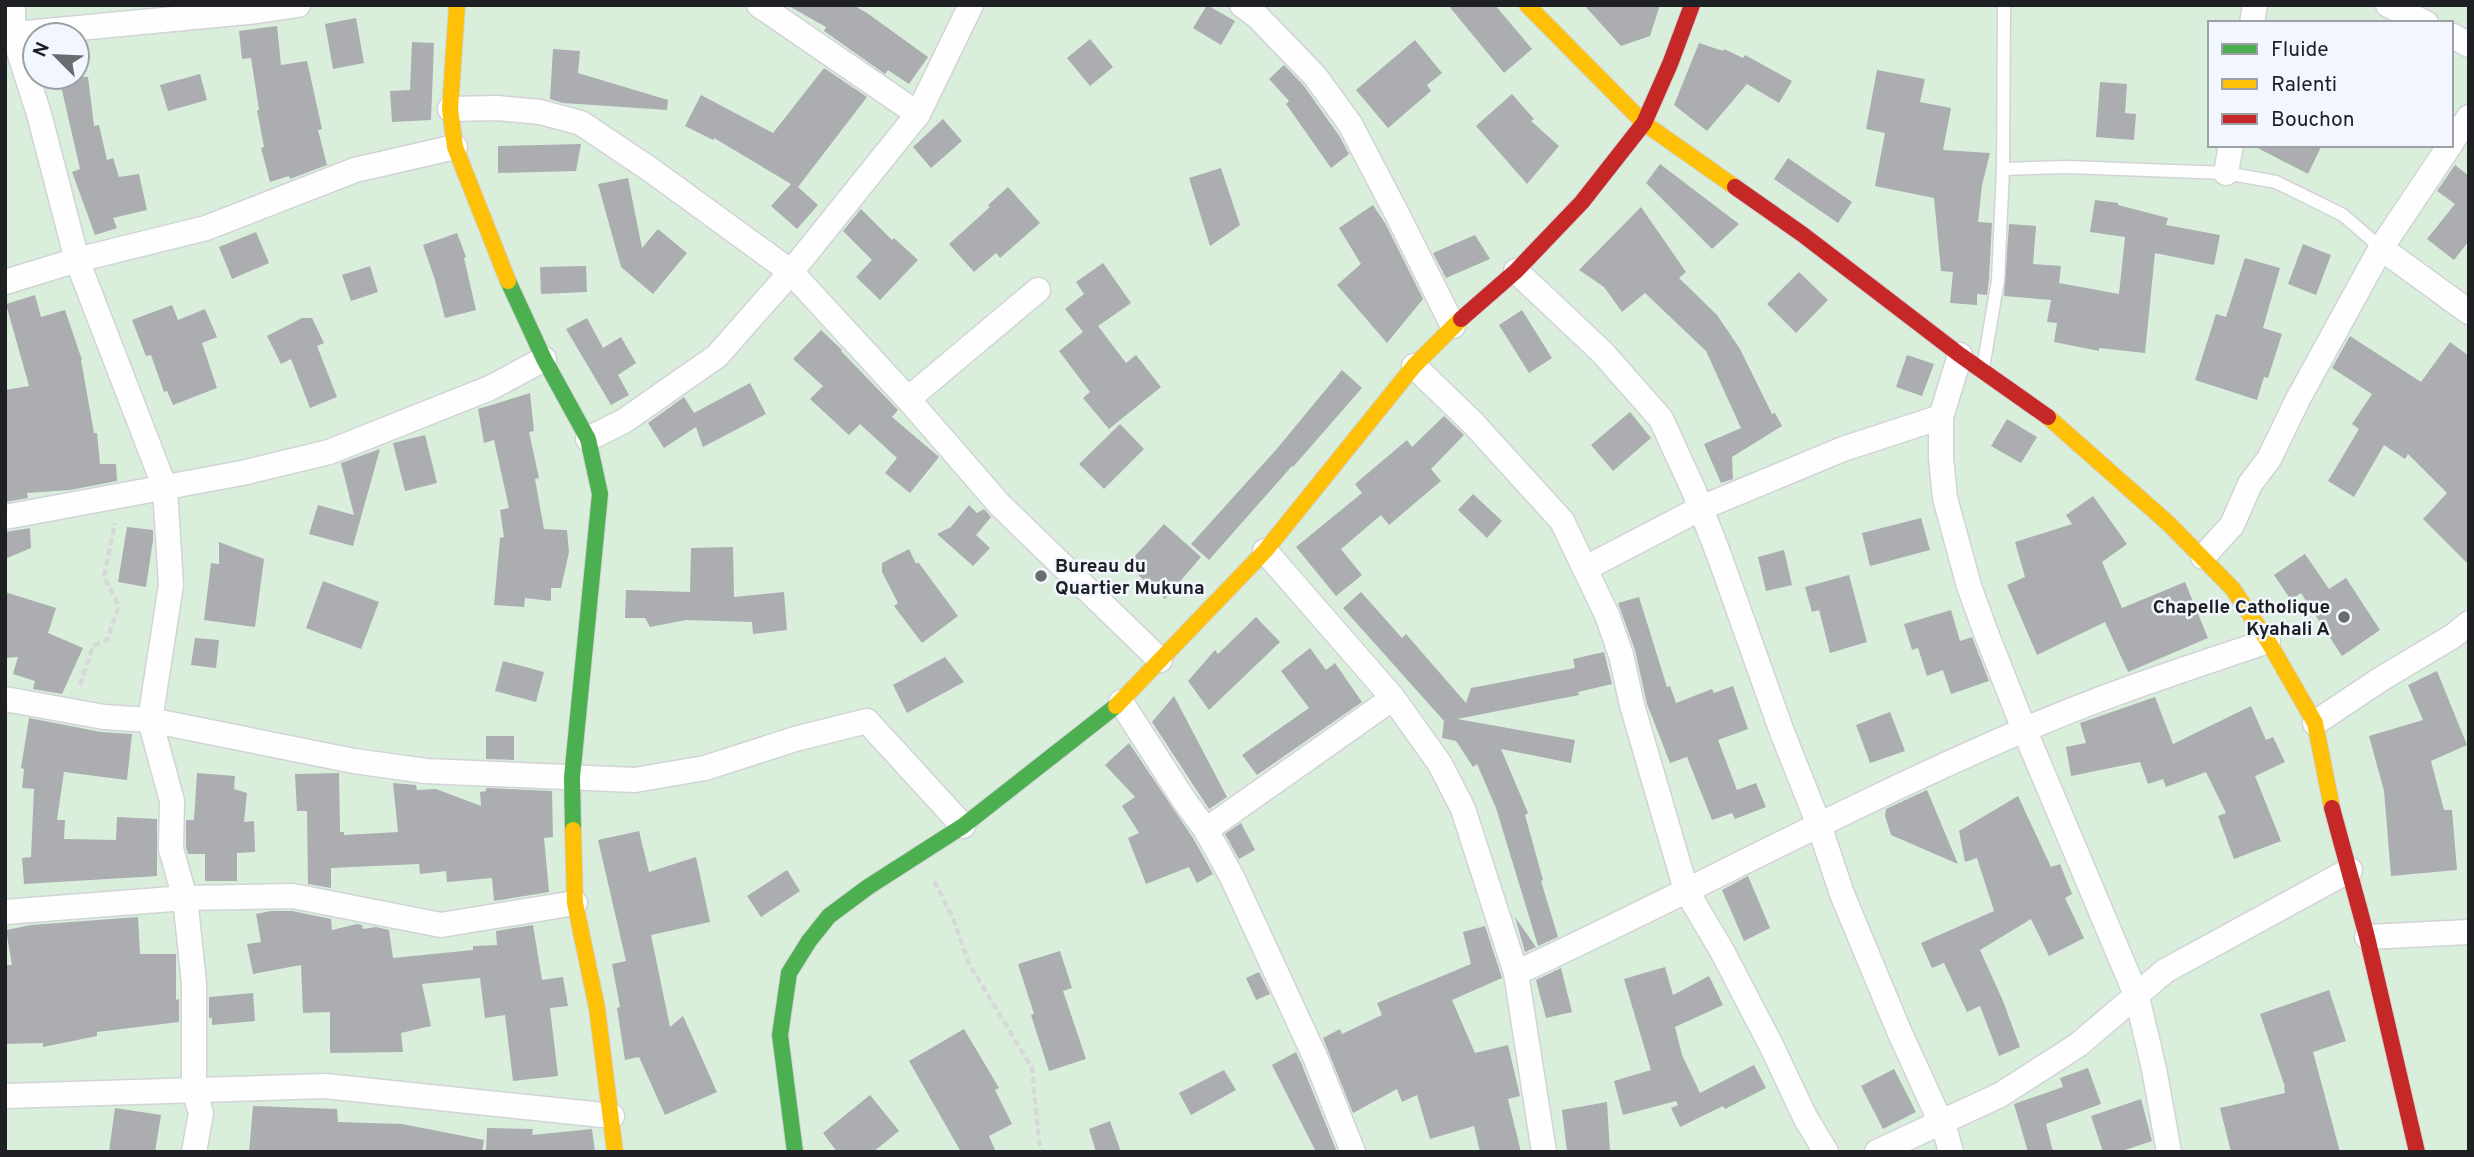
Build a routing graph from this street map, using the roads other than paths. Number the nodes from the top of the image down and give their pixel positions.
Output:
1 (13, 5) edge
2 (298, 5) edge
3 (457, 5) edge
4 (759, 5) edge
5 (971, 5) edge
6 (1527, 5) edge
7 (1692, 5) edge
8 (2004, 5) edge
9 (2388, 5) edge
10 (1256, 9) edge
11 (2422, 21) edge
12 (9, 34) edge
13 (2453, 36) edge
14 (2469, 45) edge
15 (450, 109) junction
16 (918, 114) junction
17 (2469, 117) edge
18 (1644, 123) junction
19 (2453, 141) edge
20 (2231, 147) edge
21 (2449, 147) edge
22 (455, 148) junction
23 (2003, 169) junction
24 (2226, 173) junction
25 (2381, 248) junction
26 (77, 260) junction
27 (1516, 271) junction
28 (791, 272) junction
29 (5, 282) edge
30 (1038, 290) dead end
31 (2469, 312) edge
32 (1453, 326) junction
33 (1960, 355) junction
34 (544, 359) junction
35 (1414, 366) junction
36 (1983, 368) junction
37 (908, 399) junction
38 (1941, 418) junction
39 (588, 439) junction
40 (165, 488) junction
41 (1701, 508) junction
42 (5, 517) edge
43 (1265, 551) junction
44 (2203, 557) junction
45 (1586, 568) junction
46 (2469, 623) edge
47 (2268, 641) junction
48 (1160, 660) junction
49 (1393, 698) junction
50 (5, 699) edge
51 (1121, 702) junction
52 (150, 720) junction
53 (2315, 723) junction
54 (2024, 729) junction
55 (572, 777) junction
56 (1819, 825) junction
57 (963, 826) junction
58 (1206, 830) junction
59 (2350, 870) junction
60 (1686, 890) junction
61 (185, 898) junction
62 (575, 903) junction
63 (5, 912) edge
64 (2469, 932) edge
65 (2367, 937) junction
66 (1516, 972) junction
67 (2137, 997) junction
68 (194, 1090) junction
69 (5, 1096) edge
70 (612, 1116) junction
71 (1941, 1123) junction
72 (194, 1152) edge
73 (615, 1152) edge
74 (795, 1152) edge
75 (1353, 1152) edge
76 (1544, 1152) edge
77 (1826, 1152) edge
78 (1877, 1152) edge
79 (1951, 1152) edge
80 (2169, 1152) edge
81 (2417, 1152) edge

1 - 12 street
2 - 12 street
3 - 15 street
4 - 16 street
5 - 16 street
6 - 18 street
7 - 18 street
8 - 23 lane
9 - 11 street
10 - 32 street
12 - 26 street
13 - 14 street
15 - 22 street
15 - 28 street
16 - 28 street
17 - 19 street
18 - 27 street
18 - 33 street
20 - 24 street
21 - 25 street
22 - 26 street
22 - 34 street
23 - 24 lane
23 - 36 lane
24 - 25 lane
25 - 31 street
25 - 44 street
26 - 29 street
26 - 40 street
27 - 32 street
27 - 41 street
28 - 37 street
28 - 39 street
30 - 37 street
32 - 35 street
33 - 36 street
33 - 38 street
34 - 39 street
34 - 40 street
35 - 43 street
35 - 45 street
36 - 44 street
37 - 48 street
38 - 41 street
38 - 54 street
39 - 55 street
40 - 42 street
40 - 52 street
41 - 45 street
41 - 56 street
43 - 48 street
43 - 49 street
44 - 47 street
45 - 60 street
46 - 53 street
47 - 53 street
47 - 54 street
48 - 51 street
49 - 58 street
49 - 66 street
50 - 52 street
51 - 57 street
51 - 58 street
52 - 55 street
52 - 61 street
53 - 59 street
54 - 56 street
54 - 67 street
55 - 57 street
55 - 62 street
56 - 60 street
56 - 71 street
57 - 74 street
58 - 75 street
59 - 65 street
59 - 67 street
60 - 66 street
60 - 77 street
61 - 62 street
61 - 63 street
61 - 68 street
62 - 70 street
64 - 65 street
65 - 81 street
66 - 76 street
67 - 71 street
67 - 80 street
68 - 69 street
68 - 70 street
68 - 72 street
70 - 73 street
71 - 78 street
71 - 79 street

